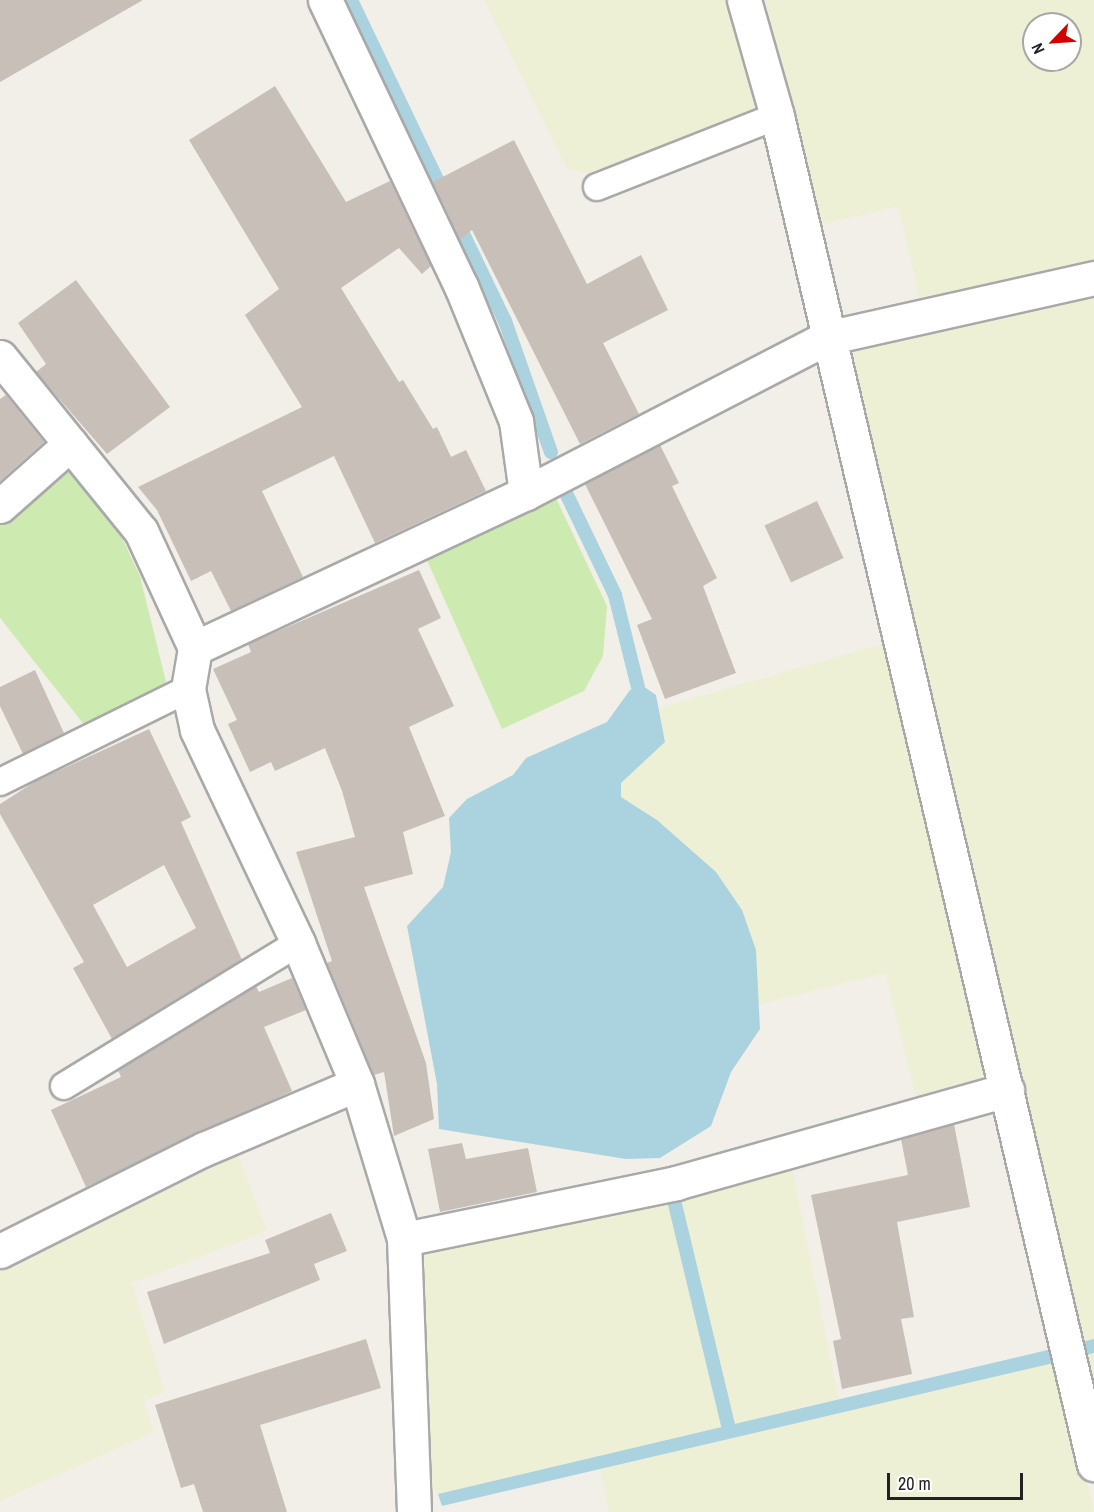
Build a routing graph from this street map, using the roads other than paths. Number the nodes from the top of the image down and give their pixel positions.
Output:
1 (325, 0) edge
2 (744, 0) edge
3 (777, 116) junction
4 (597, 187) dead end
5 (1094, 278) edge
6 (826, 338) junction
7 (0, 357) edge
8 (70, 444) junction
9 (526, 494) junction
10 (0, 506) edge
11 (195, 648) junction
12 (188, 689) junction
13 (0, 782) edge
14 (298, 943) junction
15 (357, 1084) junction
16 (64, 1086) dead end
17 (1007, 1090) junction
18 (404, 1239) junction
19 (0, 1251) edge
20 (1094, 1464) edge
21 (414, 1512) edge

1 - 9 street
2 - 3 street
3 - 4 lane
3 - 6 street
5 - 6 street
6 - 9 street
6 - 17 street
7 - 8 street
8 - 10 street
8 - 11 street
9 - 11 street
11 - 12 street
12 - 13 lane
12 - 14 street
14 - 15 street
14 - 16 lane
15 - 18 street
15 - 19 street
17 - 18 street
17 - 20 street
18 - 21 street

